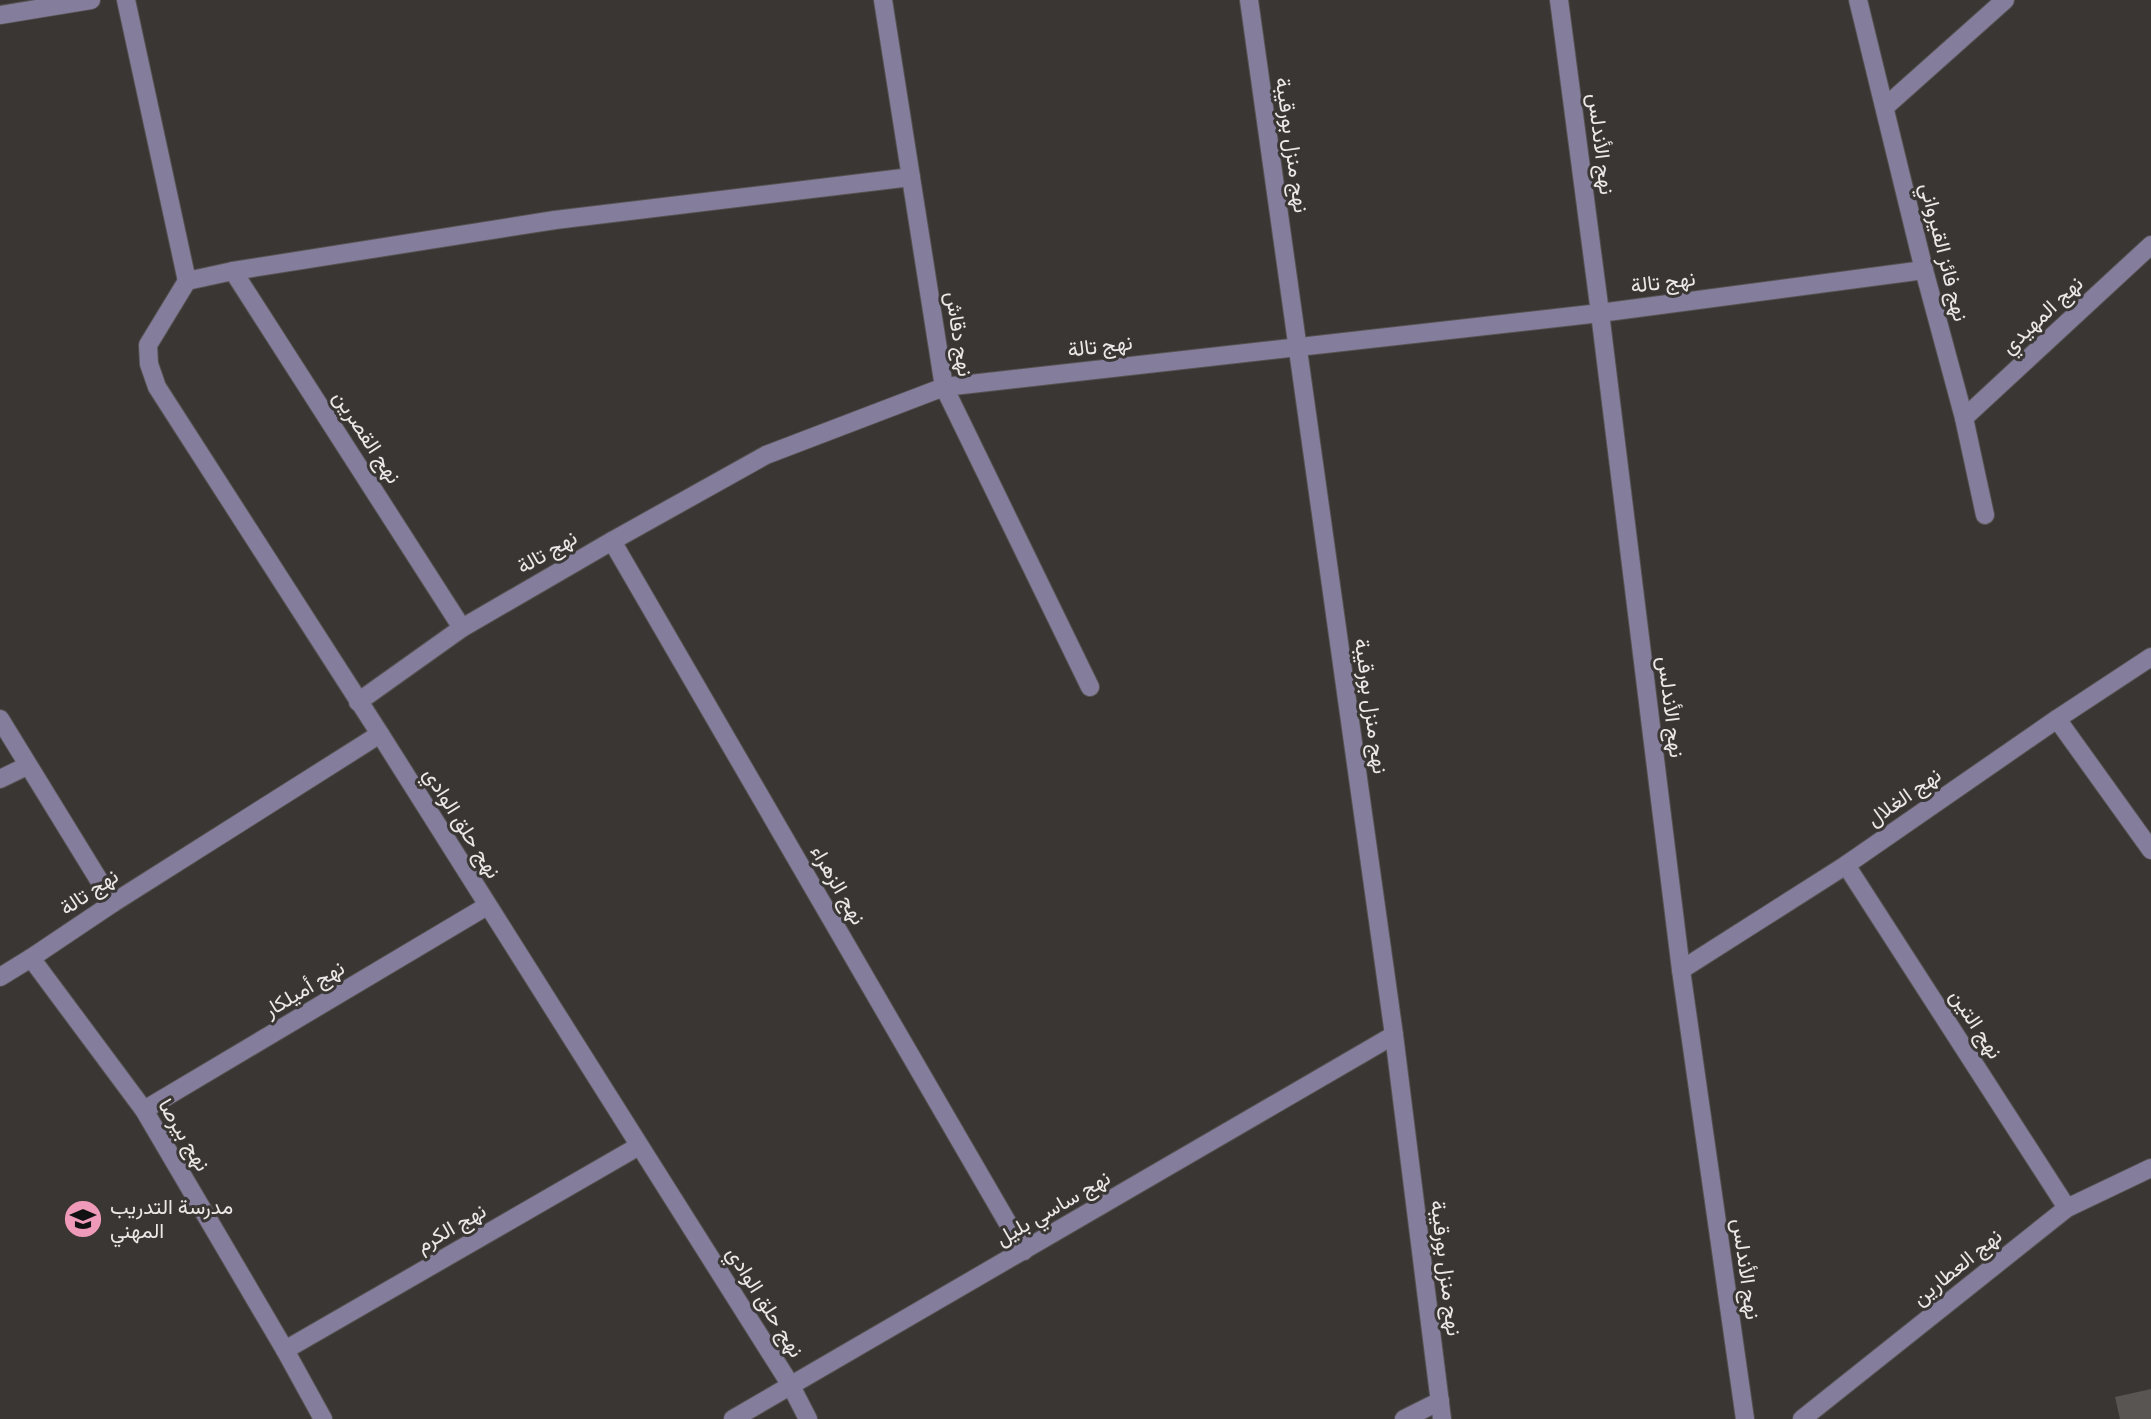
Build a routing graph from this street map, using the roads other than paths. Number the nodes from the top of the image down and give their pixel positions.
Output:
1 (91, 0) edge
2 (126, 0) edge
3 (883, 0) edge
4 (1249, 0) edge
5 (1559, 0) edge
6 (1858, 0) edge
7 (2006, 0) edge
8 (0, 15) edge
9 (1885, 107) junction
10 (911, 177) junction
11 (2151, 245) edge
12 (1924, 270) junction
13 (233, 271) junction
14 (187, 281) junction
15 (1600, 313) junction
16 (1297, 346) junction
17 (944, 387) junction
18 (1964, 418) junction
19 (1985, 515) dead end
20 (612, 541) junction
21 (462, 628) junction
22 (2151, 657) edge
23 (1090, 687) dead end
24 (358, 702) junction
25 (0, 719) edge
26 (2057, 719) junction
27 (380, 734) junction
28 (27, 766) junction
29 (0, 779) edge
30 (2151, 850) edge
31 (1846, 865) junction
32 (113, 903) junction
33 (487, 906) junction
34 (31, 958) junction
35 (1681, 970) junction
36 (0, 977) edge
37 (1394, 1035) junction
38 (144, 1110) junction
39 (639, 1146) junction
40 (2151, 1168) edge
41 (2067, 1208) junction
42 (1024, 1251) junction
43 (285, 1350) junction
44 (790, 1384) junction
45 (1440, 1401) junction
46 (323, 1419) edge
47 (733, 1419) edge
48 (808, 1419) edge
49 (1404, 1419) edge
50 (1442, 1419) edge
51 (1745, 1419) edge
52 (1802, 1419) edge

1 - 8 street
2 - 14 street
3 - 10 street, نهج دقاش
4 - 16 street, نهج منزل بورقيبة
5 - 15 street, نهج الأندلس
6 - 9 street, نهج فائز القيرواني
7 - 9 street
9 - 12 street, نهج فائز القيرواني
10 - 13 street
10 - 17 street, نهج دقاش
11 - 18 street, نهج المهيدي
12 - 15 street, نهج تالة
12 - 18 street, نهج فائز القيرواني
13 - 14 street
13 - 21 street, نهج القصرين
14 - 24 street, نهج حلق الوادي
15 - 16 street, نهج تالة
15 - 35 street, نهج الأندلس
16 - 17 street, نهج تالة
16 - 37 street, نهج منزل بورقيبة
17 - 20 street, نهج تالة
17 - 23 street, نهج دقاش
18 - 19 street, نهج فائز القيرواني
20 - 21 street, نهج تالة
20 - 42 street, نهج الزهراء
21 - 24 street, نهج تالة
22 - 26 street, نهج الغلال
24 - 27 street, نهج حلق الوادي
25 - 28 street
26 - 30 street
26 - 31 street, نهج الغلال
27 - 32 street, نهج تالة
27 - 33 street, نهج حلق الوادي
28 - 29 street
28 - 32 street
31 - 35 street, نهج الغلال
31 - 41 street, نهج التين
32 - 34 street, نهج تالة
33 - 38 street, نهج أميلكار
33 - 39 street, نهج حلق الوادي
34 - 36 street, نهج تالة
34 - 38 street, نهج بيرصا
35 - 51 street, نهج الأندلس
37 - 42 street, نهج ساسي بليل
37 - 45 street, نهج منزل بورقيبة
38 - 43 street, نهج بيرصا
39 - 43 street, نهج الكرم
39 - 44 street, نهج حلق الوادي
40 - 41 street, نهج العطارين
41 - 52 street, نهج العطارين
42 - 44 street, نهج ساسي بليل
43 - 46 street, نهج بيرصا
44 - 47 street, نهج ساسي بليل
44 - 48 street, نهج حلق الوادي
45 - 49 street
45 - 50 street, نهج منزل بورقيبة

